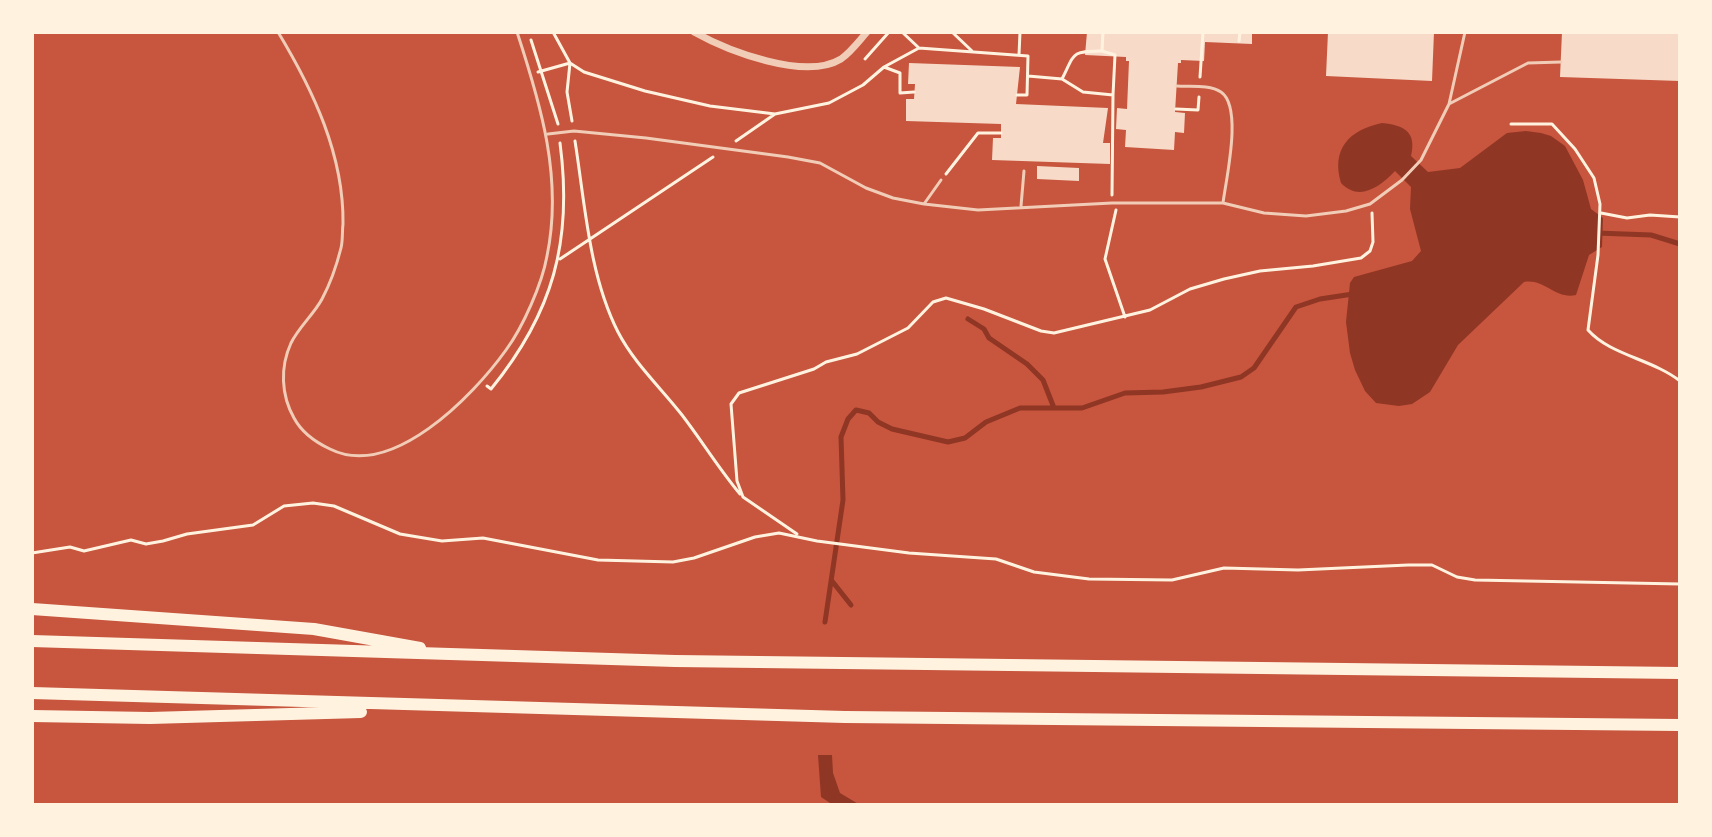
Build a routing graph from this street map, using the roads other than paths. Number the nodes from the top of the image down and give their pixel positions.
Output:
1 (278, 32) edge
2 (517, 32) edge
3 (694, 32) edge
4 (867, 32) edge
5 (1465, 32) edge
6 (711, 36) edge
7 (1561, 62) dead end
8 (1177, 86) dead end
9 (1449, 104) junction
10 (548, 134) junction
11 (1024, 171) dead end
12 (941, 180) road end
13 (1223, 203) junction
14 (924, 204) junction
15 (1021, 206) junction
16 (32, 609) edge
17 (32, 641) edge
18 (462, 656) junction
19 (1680, 673) edge
20 (32, 693) edge
21 (486, 708) junction
22 (32, 716) edge
23 (1680, 725) edge

1 - 10 lane
2 - 10 lane
3 - 6 street
4 - 6 street
5 - 9 lane
7 - 9 lane
8 - 13 lane
9 - 13 lane
10 - 14 lane
11 - 15 lane
12 - 14 lane
13 - 15 lane
14 - 15 lane
16 - 18 highway
17 - 18 highway
18 - 19 highway
20 - 21 highway
21 - 22 highway
21 - 23 highway

